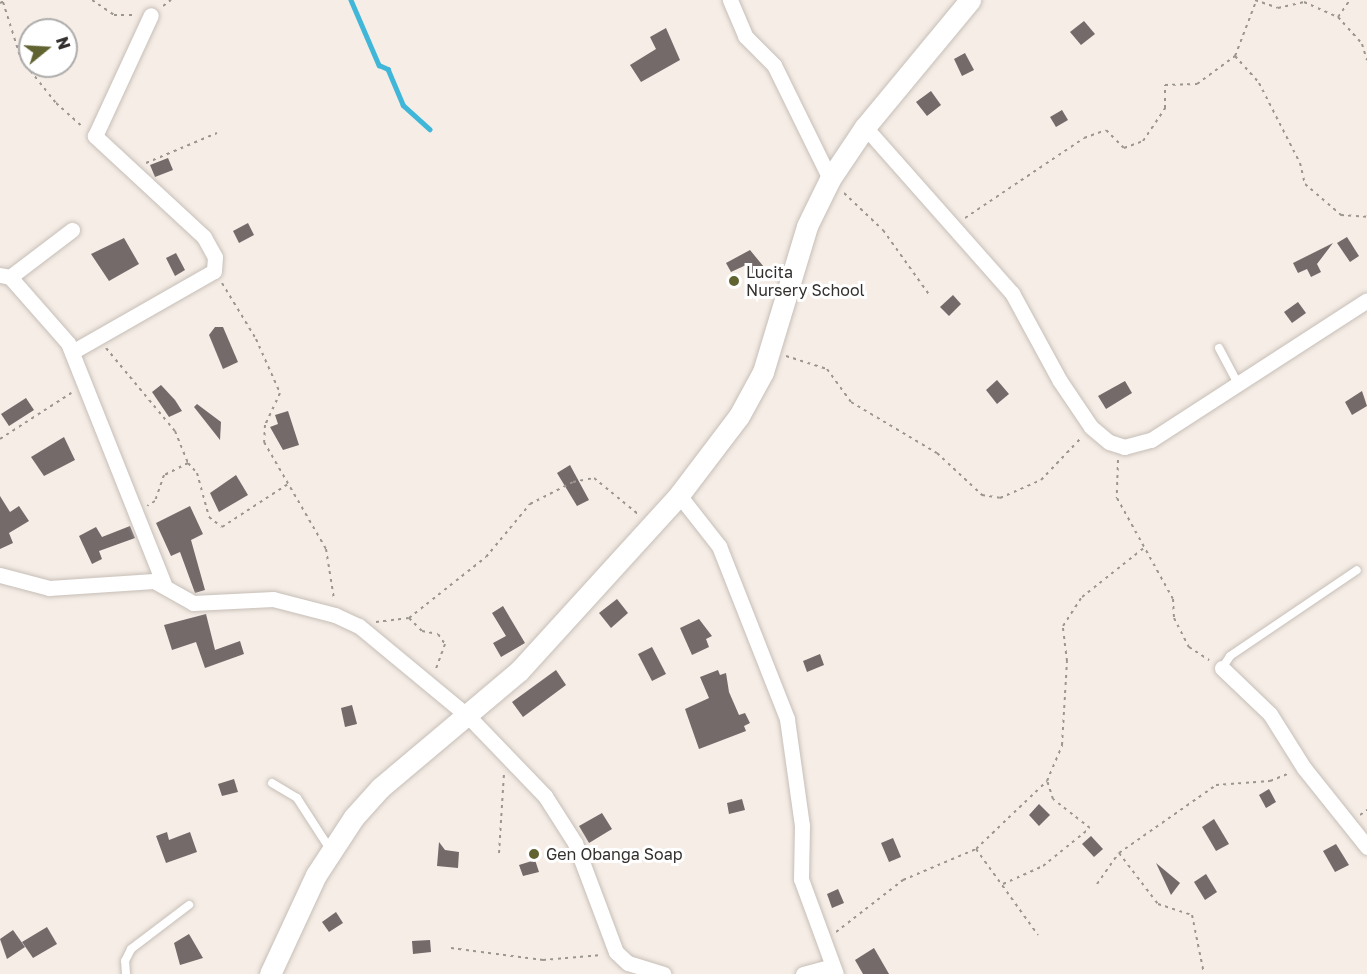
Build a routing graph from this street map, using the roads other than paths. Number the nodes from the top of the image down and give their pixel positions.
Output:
1 (730, 0) edge
2 (970, 0) edge
3 (151, 15) road end
4 (865, 128) junction
5 (830, 179) junction
6 (72, 230) dead end
7 (5, 276) edge
8 (1367, 300) edge
9 (1219, 348) dead end
10 (72, 352) junction
11 (1238, 382) junction
12 (679, 495) junction
13 (1357, 570) dead end
14 (0, 575) edge
15 (164, 584) junction
16 (1222, 669) joint
17 (469, 717) junction
18 (272, 783) dead end
19 (1367, 847) edge
20 (331, 850) junction
21 (189, 905) dead end
22 (834, 970) edge
23 (126, 974) edge
24 (270, 974) edge
25 (663, 974) edge
26 (803, 974) edge

1 - 5 street
2 - 4 street
3 - 10 street
4 - 5 street
4 - 11 street
5 - 12 street
6 - 7 street
7 - 10 street
8 - 11 street
9 - 11 lane
10 - 15 street
12 - 17 street
12 - 22 street
13 - 16 lane
14 - 15 street
15 - 17 street
16 - 19 street
17 - 20 street
17 - 25 street
18 - 20 lane
20 - 24 street
21 - 23 lane
22 - 26 street

